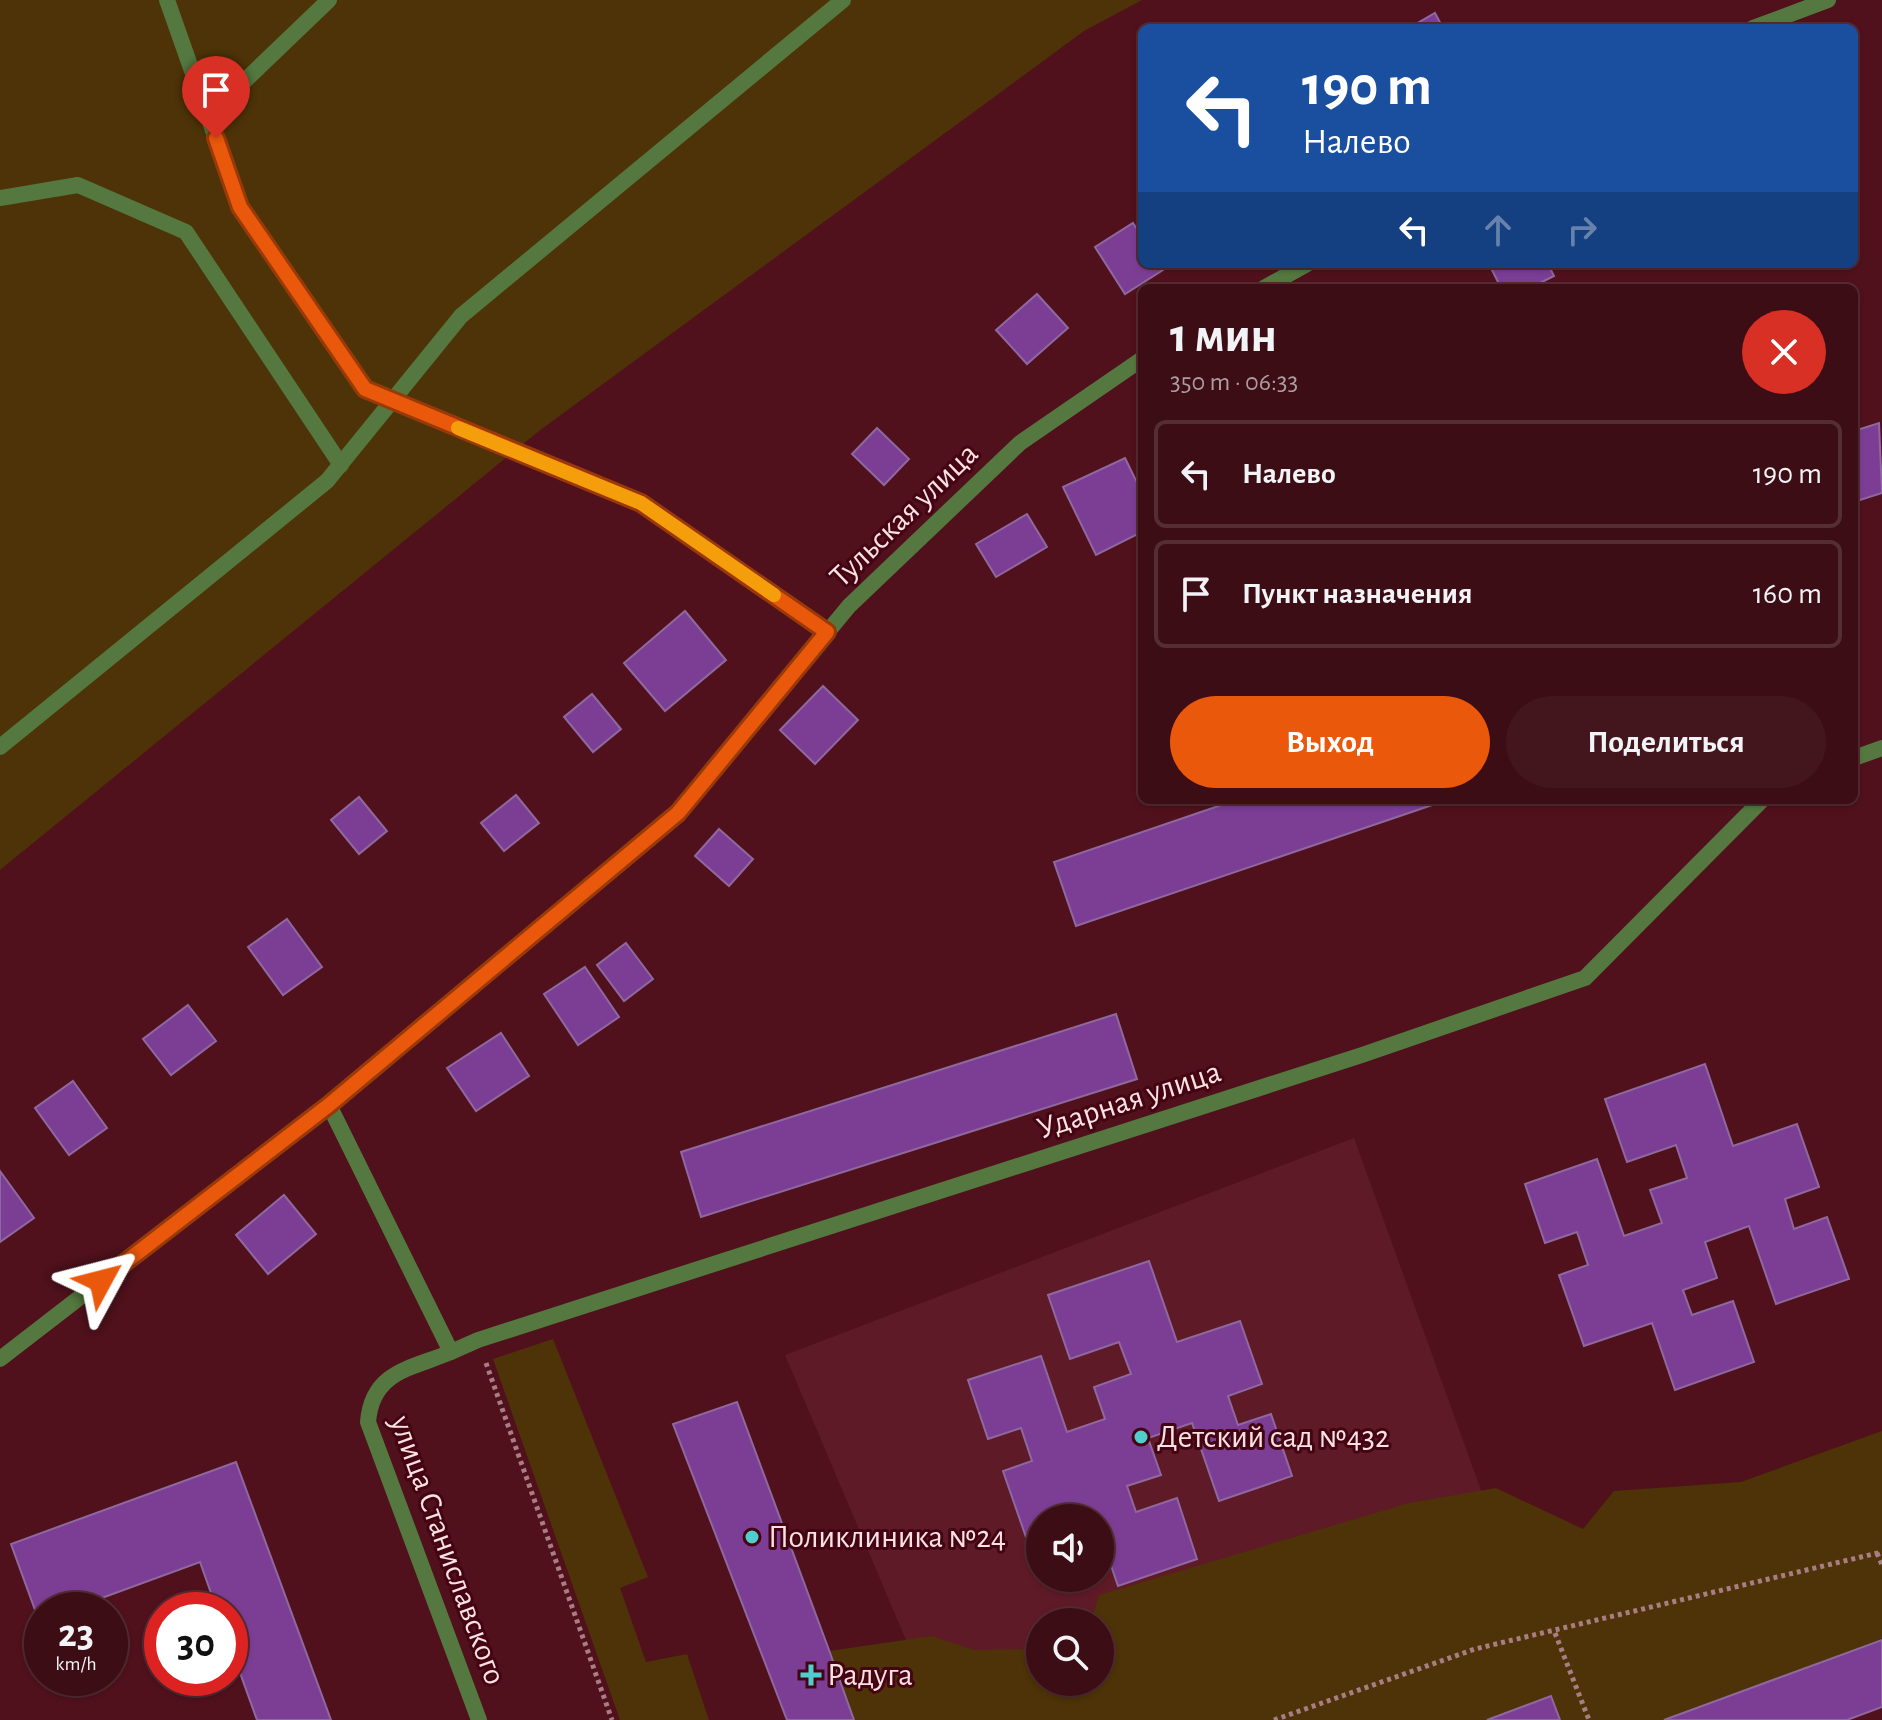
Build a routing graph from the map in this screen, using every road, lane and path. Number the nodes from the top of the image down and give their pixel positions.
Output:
1 (167, 0) edge
2 (329, 0) edge
3 (843, 0) edge
4 (1828, 0) edge
5 (1764, 24) edge
6 (208, 116) junction
7 (0, 198) edge
8 (1300, 268) edge
9 (1271, 284) edge
10 (1138, 362) edge
11 (394, 401) junction
12 (341, 465) junction
13 (827, 632) junction
14 (0, 747) edge
15 (1882, 748) edge
16 (1858, 757) edge
17 (1758, 804) edge
18 (329, 1105) junction
19 (478, 1340) junction
20 (451, 1352) junction
21 (0, 1359) edge
22 (1880, 1552) edge
23 (1882, 1565) edge
24 (1555, 1633) junction
25 (479, 1720) edge
26 (612, 1720) edge
27 (1274, 1720) edge
28 (1589, 1720) edge

1 - 6 street
2 - 6 street
3 - 11 street
4 - 5 street
6 - 11 street
7 - 12 street
8 - 9 street
10 - 13 street, Тульская улица
11 - 12 street
11 - 13 street
12 - 14 street
13 - 18 street, Тульская улица
15 - 16 street
17 - 19 street, Ударная улица
18 - 20 street
18 - 21 street, Тульская улица
19 - 20 street, Ударная улица
19 - 26 path
20 - 25 street, улица Станиславского
22 - 23 path
22 - 24 path
24 - 27 path
24 - 28 path

